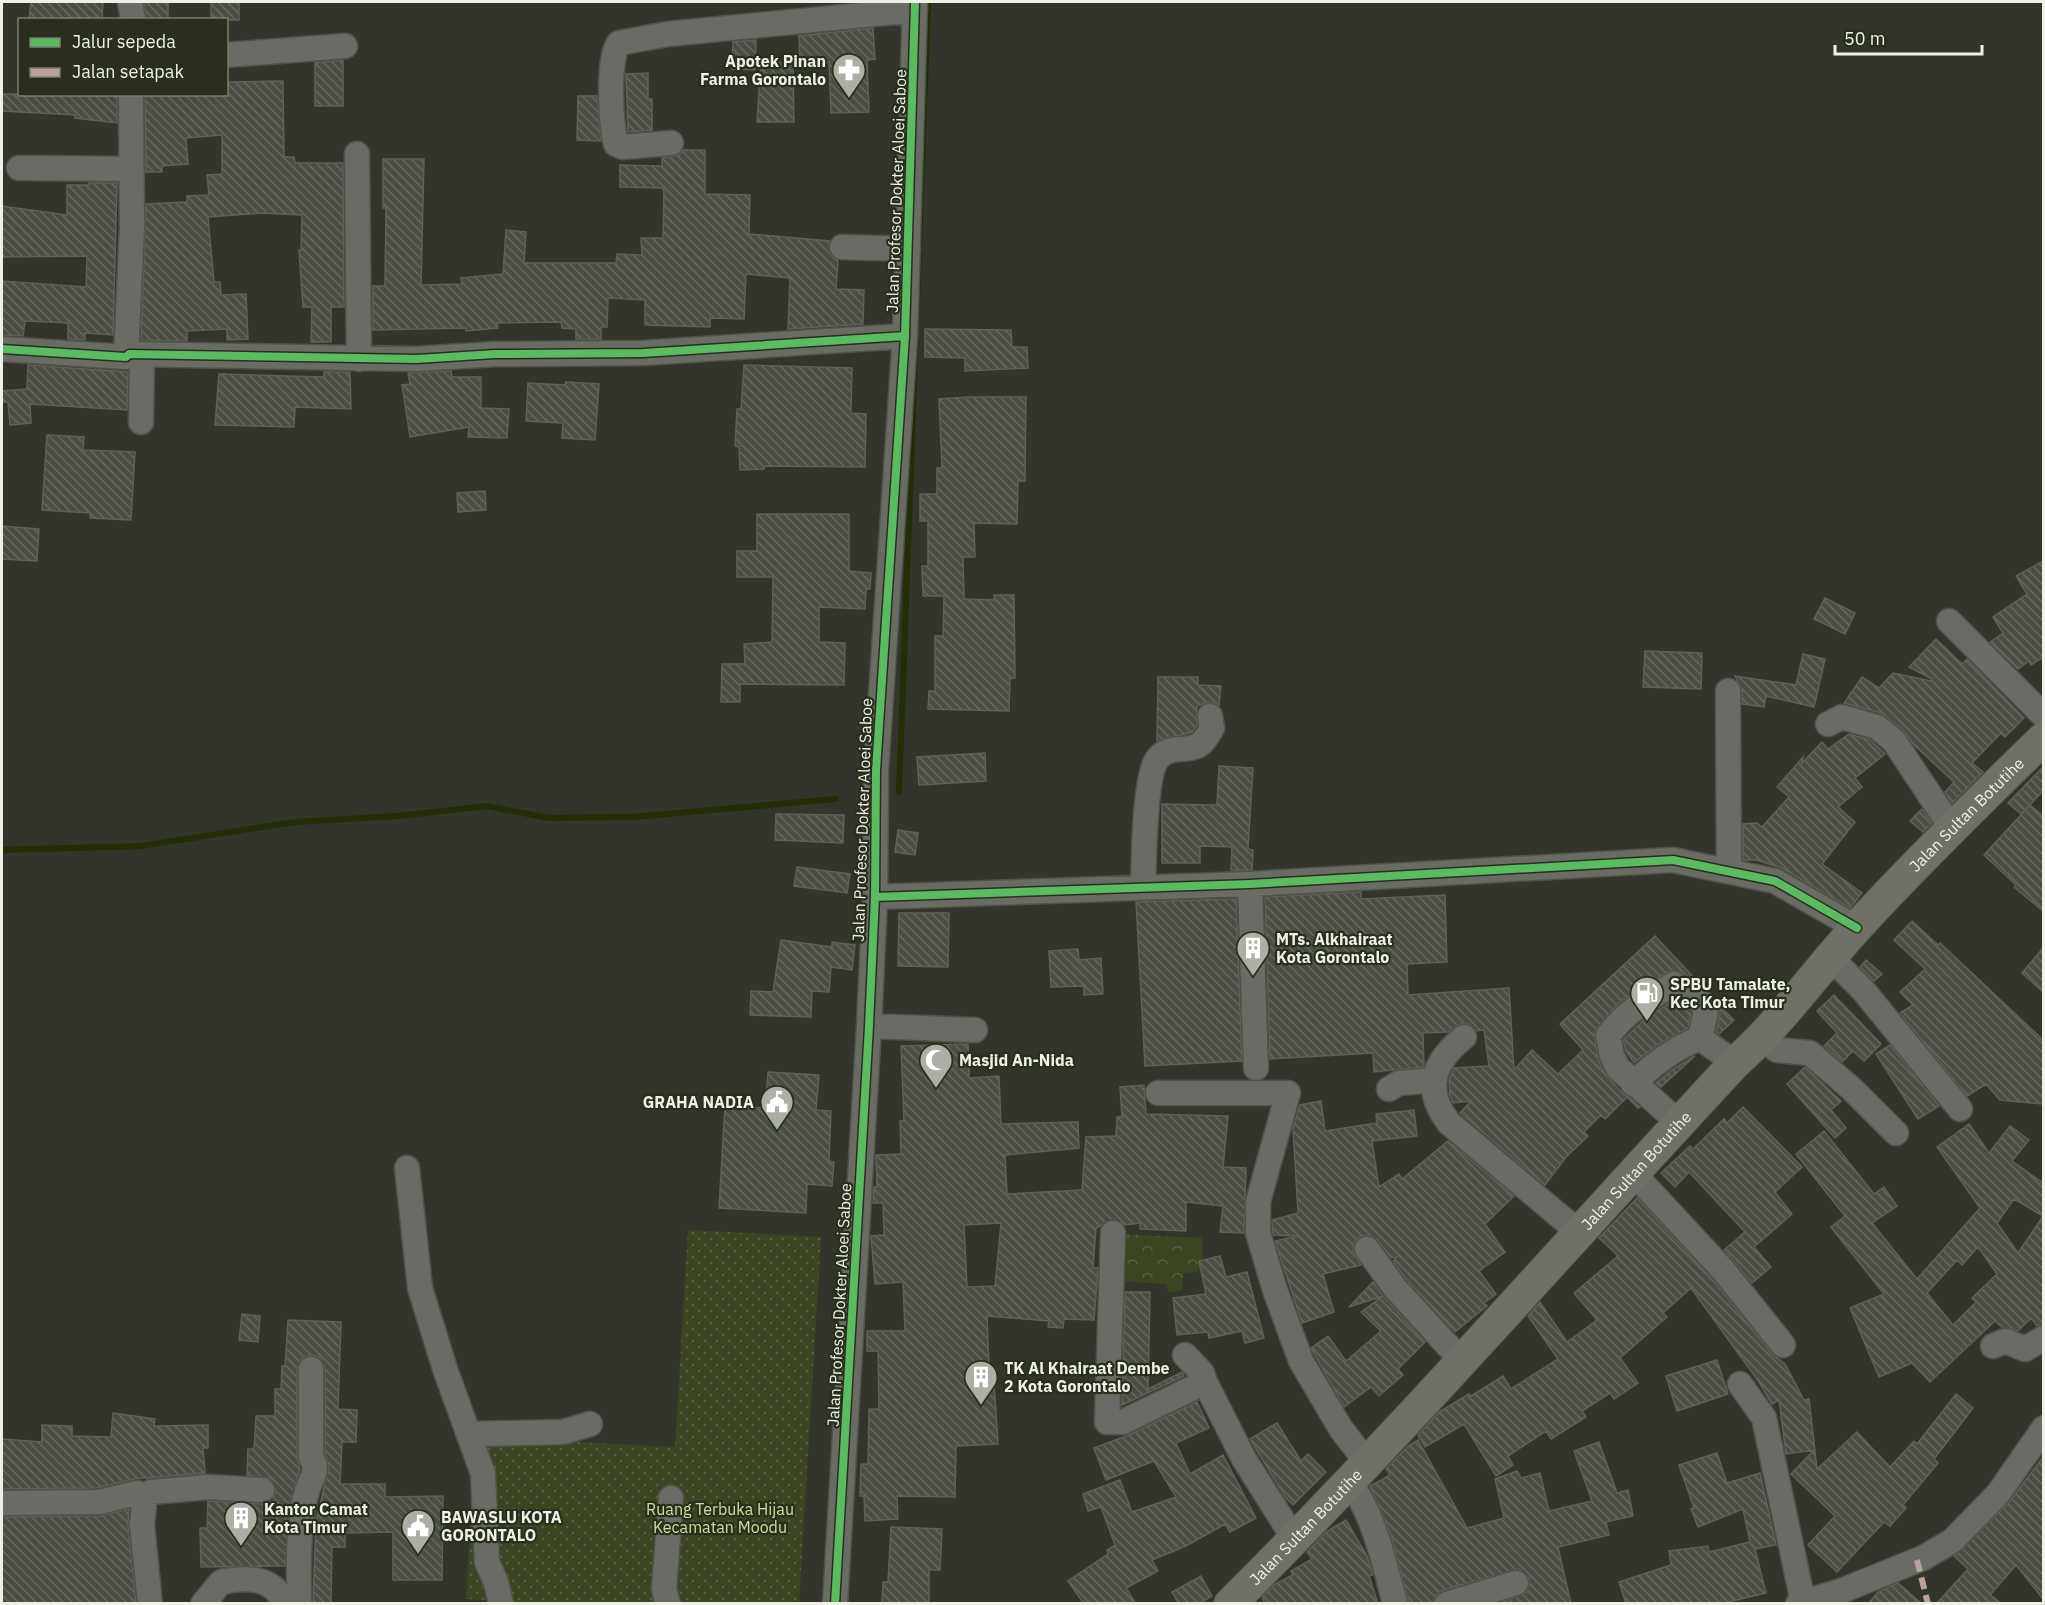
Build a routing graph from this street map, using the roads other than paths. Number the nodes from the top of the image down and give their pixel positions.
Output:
1 (130, 2) edge
2 (915, 6) edge
3 (133, 18) edge
4 (345, 46) dead end
5 (228, 55) edge
6 (131, 96) edge
7 (671, 143) dead end
8 (357, 153) dead end
9 (19, 168) dead end
10 (131, 169) junction
11 (842, 247) dead end
12 (908, 249) junction
13 (905, 336) junction
14 (2, 349) edge
15 (134, 356) junction
16 (359, 358) junction
17 (141, 422) dead end
18 (1949, 621) dead end
19 (1728, 691) dead end
20 (1210, 716) dead end
21 (2043, 716) edge
22 (1828, 724) dead end
23 (2043, 738) edge
24 (1953, 830) junction
25 (1729, 870) junction
26 (1250, 884) junction
27 (1143, 887) junction
28 (875, 897) junction
29 (1857, 928) junction
30 (1831, 958) junction
31 (869, 1026) junction
32 (975, 1030) dead end
33 (1464, 1037) dead end
34 (1700, 1038) junction
35 (1763, 1038) junction
36 (1735, 1064) junction
37 (1256, 1068) dead end
38 (1434, 1080) junction
39 (1634, 1084) junction
40 (1389, 1089) dead end
41 (1158, 1093) dead end
42 (1960, 1109) dead end
43 (1679, 1124) junction
44 (1896, 1132) dead end
45 (407, 1168) dead end
46 (1634, 1174) junction
47 (1113, 1233) dead end
48 (1581, 1234) junction
49 (1366, 1249) dead end
50 (2043, 1338) edge
51 (1783, 1345) dead end
52 (1993, 1346) dead end
53 (1185, 1355) dead end
54 (1461, 1359) junction
55 (311, 1369) dead end
56 (1205, 1382) junction
57 (1740, 1384) dead end
58 (590, 1424) dead end
59 (2043, 1428) edge
60 (469, 1434) junction
61 (1358, 1470) junction
62 (262, 1490) dead end
63 (145, 1496) junction
64 (671, 1498) dead end
65 (2, 1503) edge
66 (1295, 1540) junction
67 (1516, 1583) dead end
68 (1800, 1603) edge
69 (150, 1604) edge
70 (203, 1604) edge
71 (285, 1604) edge
72 (299, 1604) edge
73 (501, 1604) edge
74 (668, 1604) edge
75 (835, 1604) edge
76 (1230, 1604) edge
77 (1395, 1604) edge
78 (1447, 1604) edge

1 - 3 street
2 - 7 street
2 - 12 street, Jalan Profesor Dokter Aloei Saboe
4 - 5 street
6 - 10 street
8 - 16 street
9 - 10 street
10 - 15 street
11 - 12 street
12 - 13 street, Jalan Profesor Dokter Aloei Saboe
13 - 16 street
13 - 28 street, Jalan Profesor Dokter Aloei Saboe
14 - 15 street
15 - 16 street
15 - 17 street
18 - 21 street
19 - 25 street
20 - 27 street
22 - 24 street
23 - 24 main road, Jalan Sultan Botutihe
24 - 29 main road, Jalan Sultan Botutihe
25 - 26 street
25 - 29 street
26 - 27 street
26 - 37 street
27 - 28 street
28 - 31 street, Jalan Profesor Dokter Aloei Saboe
29 - 30 main road, Jalan Sultan Botutihe
30 - 35 main road, Jalan Sultan Botutihe
30 - 42 street
31 - 32 street
31 - 75 street, Jalan Profesor Dokter Aloei Saboe
33 - 38 street
34 - 36 street
34 - 39 street
34 - 39 street
35 - 36 main road, Jalan Sultan Botutihe
35 - 44 street
36 - 43 main road, Jalan Sultan Botutihe
38 - 40 street
38 - 48 street
39 - 43 street
41 - 61 street
43 - 46 main road, Jalan Sultan Botutihe
45 - 60 street
46 - 48 main road, Jalan Sultan Botutihe
46 - 51 street
47 - 56 street
48 - 54 main road, Jalan Sultan Botutihe
49 - 54 street
50 - 52 street
53 - 56 street
54 - 61 main road, Jalan Sultan Botutihe
55 - 72 street
56 - 66 street
57 - 68 street
58 - 60 street
59 - 68 street
60 - 73 street
61 - 66 main road, Jalan Sultan Botutihe
61 - 77 street
62 - 63 street
63 - 65 street
63 - 69 street
64 - 74 street
66 - 76 main road, Jalan Sultan Botutihe
67 - 78 street
70 - 71 street

